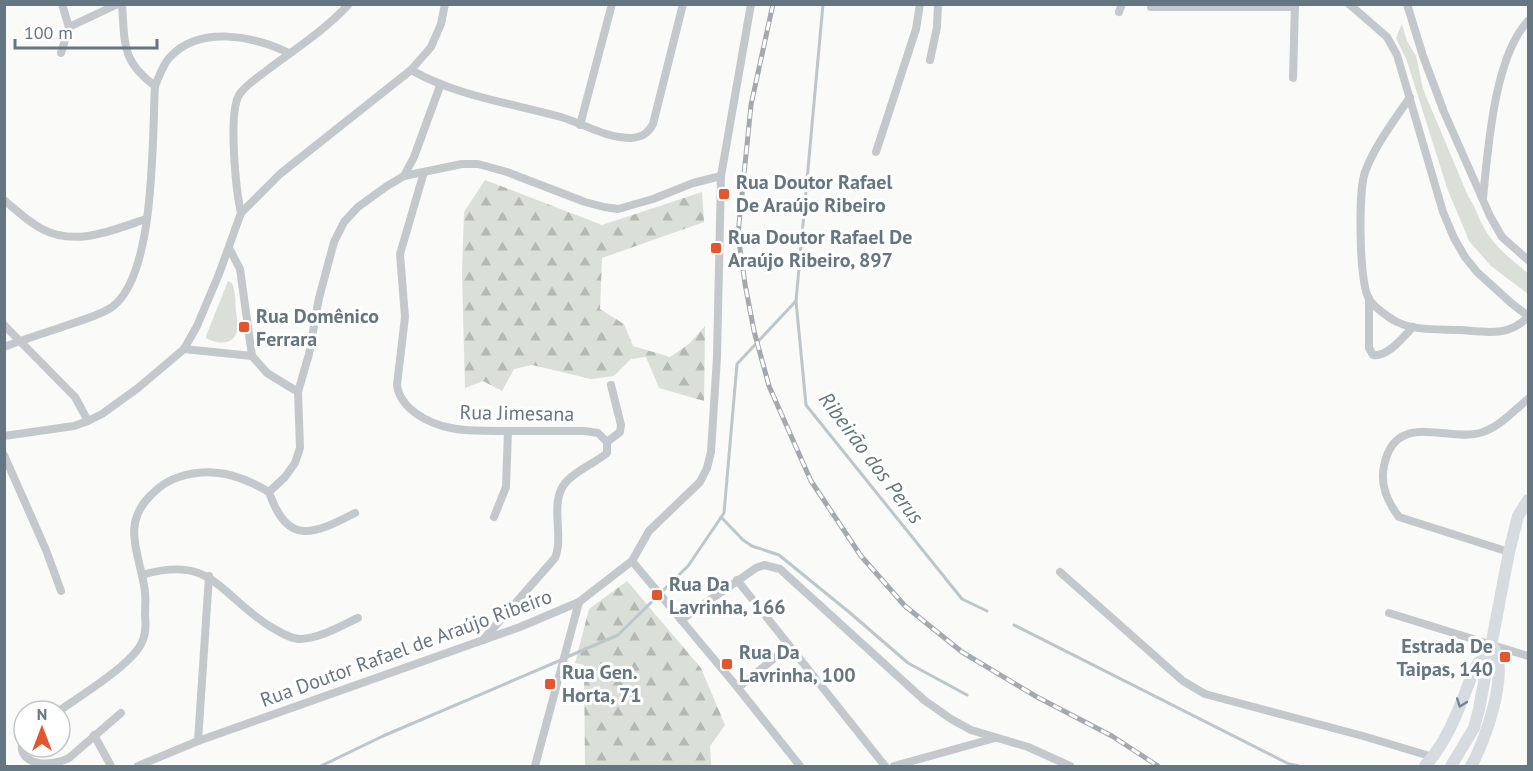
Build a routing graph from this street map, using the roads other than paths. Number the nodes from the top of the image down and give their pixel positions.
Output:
1 (62, 4) edge
2 (120, 4) edge
3 (349, 4) edge
4 (446, 4) edge
5 (612, 4) edge
6 (683, 4) edge
7 (751, 4) edge
8 (920, 4) edge
9 (938, 4) edge
10 (1350, 4) edge
11 (1407, 4) edge
12 (1295, 6) edge
13 (1151, 7) dead end
14 (1528, 21) edge
15 (69, 27) junction
16 (61, 53) dead end
17 (289, 54) junction
18 (930, 60) dead end
19 (411, 70) junction
20 (1293, 78) dead end
21 (155, 86) junction
22 (440, 86) junction
23 (1410, 97) junction
24 (580, 125) junction
25 (876, 152) dead end
26 (424, 171) junction
27 (405, 176) junction
28 (721, 176) junction
29 (1483, 200) junction
30 (4, 201) edge
31 (242, 213) junction
32 (146, 219) junction
33 (229, 248) junction
34 (1528, 260) edge
35 (1369, 298) junction
36 (1528, 316) edge
37 (4, 325) edge
38 (1413, 327) junction
39 (20, 341) junction
40 (4, 347) edge
41 (184, 349) junction
42 (252, 356) junction
43 (611, 386) dead end
44 (298, 392) junction
45 (1528, 399) edge
46 (88, 421) junction
47 (508, 431) junction
48 (4, 436) edge
49 (607, 442) junction
50 (4, 455) edge
51 (269, 492) junction
52 (1528, 500) edge
53 (355, 513) dead end
54 (494, 517) dead end
55 (1509, 552) junction
56 (632, 561) junction
57 (1060, 572) dead end
58 (142, 575) junction
59 (209, 576) junction
60 (737, 579) junction
61 (61, 591) dead end
62 (579, 602) junction
63 (1389, 613) dead end
64 (358, 618) dead end
65 (681, 620) junction
66 (482, 641) junction
67 (789, 646) junction
68 (1491, 650) junction
69 (1528, 656) edge
70 (738, 688) junction
71 (72, 701) edge
72 (121, 712) dead end
73 (94, 735) junction
74 (996, 738) junction
75 (198, 741) junction
76 (72, 755) edge
77 (29, 759) edge
78 (67, 759) edge
79 (1429, 762) edge
80 (111, 766) edge
81 (138, 766) edge
82 (535, 766) edge
83 (800, 766) edge
84 (885, 766) edge
85 (894, 766) edge
86 (1070, 766) edge
87 (1451, 766) edge
88 (1471, 766) edge

1 - 15 street
2 - 15 street
2 - 21 street
3 - 17 street
4 - 19 street
5 - 24 street
6 - 24 street
7 - 28 street, Rua Doutor Rafael de Araújo Ribeiro
8 - 25 street
9 - 18 street
10 - 23 street
11 - 29 street
12 - 13 street
12 - 20 street
14 - 29 street
15 - 16 street
17 - 21 street
17 - 31 street
19 - 22 street
19 - 31 street
21 - 32 street
22 - 24 street
22 - 27 street
23 - 35 street
23 - 36 street
26 - 27 street
26 - 28 street
26 - 47 street, Rua Jimesana
27 - 44 street
28 - 56 street, Rua Doutor Rafael de Araújo Ribeiro
29 - 34 street
30 - 32 street
31 - 33 street
32 - 39 street
33 - 41 street
33 - 42 street
35 - 38 street
35 - 38 street
36 - 38 street
37 - 39 street
39 - 40 street
39 - 46 street
41 - 42 street
41 - 46 street
42 - 44 street
43 - 49 street
44 - 51 street
45 - 55 street
46 - 48 street
47 - 49 street, Rua Jimesana
47 - 54 street
49 - 66 street
50 - 61 street
51 - 53 street
51 - 58 street
52 - 55 main road
55 - 68 main road
56 - 62 street, Rua Doutor Rafael de Araújo Ribeiro
56 - 65 street
57 - 79 street
58 - 59 street
58 - 71 street
59 - 64 street
59 - 75 street
60 - 65 street
60 - 67 street
60 - 74 street
62 - 66 street, Rua Doutor Rafael de Araújo Ribeiro
62 - 82 street
63 - 68 street
65 - 70 street
66 - 75 street, Rua Doutor Rafael de Araújo Ribeiro
67 - 70 street
67 - 84 street
68 - 69 street
68 -> 79 main road
68 - 87 main road
68 - 88 main road
70 - 83 street
72 - 73 street
73 - 76 street
73 - 80 street
74 - 85 street
74 - 86 street
75 - 81 street, Rua Doutor Rafael de Araújo Ribeiro
77 - 78 street

